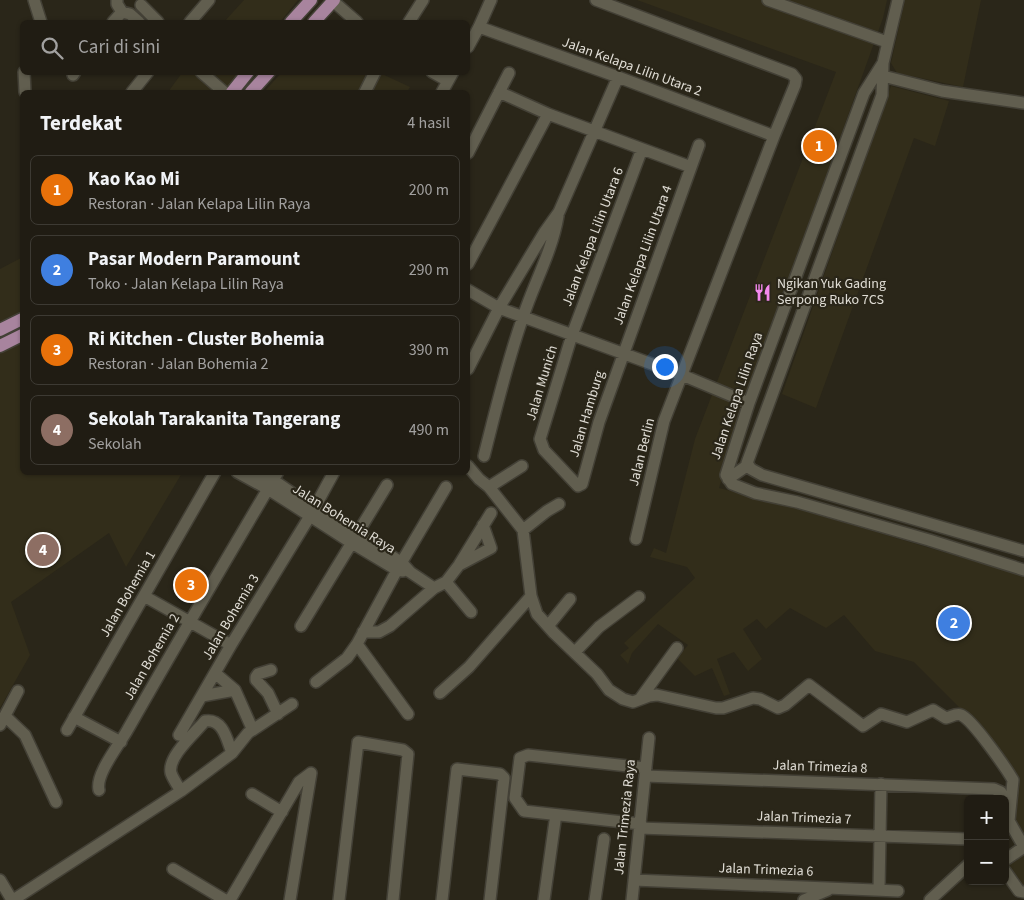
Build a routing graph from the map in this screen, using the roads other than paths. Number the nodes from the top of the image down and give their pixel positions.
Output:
1 (34, 0) edge
2 (117, 0) edge
3 (209, 0) edge
4 (311, 0) edge
5 (423, 0) edge
6 (491, 0) edge
7 (596, 0) edge
8 (768, 0) edge
9 (898, 0) edge
10 (333, 1) edge
11 (141, 2) edge
12 (126, 13) junction
13 (40, 20) edge
14 (116, 20) edge
15 (136, 20) edge
16 (156, 20) edge
17 (192, 20) edge
18 (293, 20) edge
19 (316, 20) edge
20 (355, 20) edge
21 (410, 20) edge
22 (479, 27) junction
23 (887, 42) junction
24 (470, 43) edge
25 (509, 73) dead end
26 (24, 75) edge
27 (146, 75) edge
28 (204, 75) edge
29 (246, 75) edge
30 (266, 75) edge
31 (374, 75) edge
32 (880, 75) junction
33 (450, 77) edge
34 (618, 77) junction
35 (25, 90) edge
36 (134, 90) edge
37 (222, 90) edge
38 (234, 90) edge
39 (253, 90) edge
40 (366, 90) edge
41 (443, 90) edge
42 (499, 92) junction
43 (1024, 102) edge
44 (548, 114) junction
45 (595, 130) junction
46 (774, 136) junction
47 (699, 145) dead end
48 (642, 149) junction
49 (470, 150) edge
50 (691, 167) junction
51 (559, 212) junction
52 (470, 260) edge
53 (800, 264) junction
54 (819, 268) junction
55 (470, 291) edge
56 (499, 308) junction
57 (523, 316) junction
58 (20, 320) edge
59 (0, 330) edge
60 (572, 335) junction
61 (20, 336) edge
62 (0, 346) edge
63 (622, 354) junction
64 (470, 365) edge
65 (682, 374) junction
66 (749, 403) junction
67 (484, 456) dead end
68 (748, 465) junction
69 (522, 466) dead end
70 (470, 468) edge
71 (213, 475) edge
72 (250, 475) edge
73 (332, 475) edge
74 (762, 475) junction
75 (728, 479) junction
76 (273, 480) edge
77 (582, 484) joint
78 (387, 485) dead end
79 (446, 487) dead end
80 (489, 487) junction
81 (755, 493) junction
82 (559, 504) dead end
83 (312, 512) junction
84 (491, 513) dead end
85 (483, 525) junction
86 (523, 530) junction
87 (354, 538) junction
88 (636, 539) dead end
89 (1024, 551) edge
90 (459, 565) junction
91 (403, 569) junction
92 (1024, 570) edge
93 (446, 582) junction
94 (434, 588) junction
95 (144, 596) junction
96 (530, 596) junction
97 (639, 598) dead end
98 (570, 599) dead end
99 (471, 612) dead end
100 (189, 621) junction
101 (301, 626) dead end
102 (548, 626) junction
103 (363, 632) junction
104 (357, 644) junction
105 (231, 645) junction
106 (677, 648) dead end
107 (575, 652) junction
108 (271, 670) dead end
109 (215, 673) junction
110 (316, 682) dead end
111 (235, 690) junction
112 (18, 691) dead end
113 (440, 693) dead end
114 (202, 696) junction
115 (639, 701) junction
116 (292, 704) dead end
117 (278, 714) junction
118 (408, 714) dead end
119 (74, 717) junction
120 (3, 721) edge
121 (251, 726) dead end
122 (67, 730) dead end
123 (179, 735) dead end
124 (649, 738) dead end
125 (121, 742) junction
126 (232, 753) junction
127 (645, 772) junction
128 (881, 784) junction
129 (99, 790) dead end
130 (181, 791) junction
131 (252, 794) dead end
132 (1001, 795) edge
133 (56, 802) dead end
134 (524, 811) joint
135 (282, 812) junction
136 (555, 821) dead end
137 (640, 826) junction
138 (879, 836) junction
139 (604, 839) dead end
140 (964, 839) edge
141 (1009, 857) edge
142 (173, 869) dead end
143 (964, 869) edge
144 (1009, 877) edge
145 (0, 880) edge
146 (634, 880) junction
147 (833, 888) junction
148 (878, 889) junction
149 (898, 891) dead end
150 (1024, 892) edge
151 (12, 900) edge
152 (225, 900) edge
153 (230, 900) edge
154 (290, 900) edge
155 (339, 900) edge
156 (392, 900) edge
157 (442, 900) edge
158 (490, 900) edge
159 (544, 900) edge
160 (595, 900) edge
161 (632, 900) edge
162 (804, 900) edge
163 (930, 900) edge

1 - 13 street
2 - 12 street
3 - 17 street
4 - 18 main road
5 - 21 street
6 - 22 street
7 - 46 street
8 - 23 street
9 - 23 street, Jalan Kelapa Lilin Raya
10 - 19 main road
10 - 20 street
11 - 12 street
11 - 16 street
12 - 14 street
12 - 15 street
22 - 24 street
22 - 34 street, Jalan Kelapa Lilin Utara 2
23 - 32 street, Jalan Kelapa Lilin Raya
25 - 42 street
26 - 35 street
27 - 36 street
28 - 37 street
29 - 38 main road
30 - 39 main road
31 - 40 street
32 - 43 street
32 - 53 street, Jalan Kelapa Lilin Raya
32 - 54 street, Jalan Kelapa Lilin Raya
33 - 41 street
34 - 45 street
34 - 46 street, Jalan Kelapa Lilin Utara 2
42 - 44 street
42 - 49 street
44 - 45 street
44 - 52 street
45 - 48 street
45 - 51 street
46 - 65 street
47 - 50 street, Jalan Kelapa Lilin Utara 4
48 - 50 street
48 - 60 street, Jalan Kelapa Lilin Utara 6
50 - 63 street, Jalan Kelapa Lilin Utara 4
51 - 56 street
51 - 57 street
53 - 54 street
53 - 66 street, Jalan Kelapa Lilin Raya
54 - 68 street, Jalan Kelapa Lilin Raya
55 - 56 street
56 - 57 street
56 - 64 street
57 - 60 street
57 - 67 street
58 - 59 main road
60 - 63 street
60 - 77 street, Jalan Munich
61 - 62 main road
63 - 65 street
63 - 77 street, Jalan Hamburg
65 - 66 street
65 - 88 street, Jalan Berlin
66 - 75 street, Jalan Kelapa Lilin Raya
68 - 74 street
68 - 75 street
69 - 80 street
70 - 80 street
71 - 95 street, Jalan Bohemia 1
72 - 76 street, Jalan Bohemia Raya
73 - 83 street, Jalan Bohemia 3
74 - 81 street
74 - 89 street
75 - 81 street, Jalan Kelapa Lilin Raya
76 - 83 street, Jalan Bohemia Raya
76 - 100 street, Jalan Bohemia 2
78 - 87 street
79 - 91 street
80 - 86 street
81 - 92 street, Jalan Kelapa Lilin Raya
82 - 86 street
83 - 87 street, Jalan Bohemia Raya
83 - 105 street, Jalan Bohemia 3
84 - 85 street
85 - 90 street
85 - 90 street
86 - 96 street
87 - 91 street, Jalan Bohemia Raya
87 - 101 street
90 - 93 street
91 - 94 street, Jalan Bohemia Raya
91 - 103 street
93 - 94 street
93 - 99 street
94 - 103 street
95 - 100 street
95 - 119 street, Jalan Bohemia 1
96 - 102 street
96 - 113 street
97 - 107 street
98 - 102 street
100 - 105 street
100 - 125 street, Jalan Bohemia 2
102 - 107 street
103 - 104 street
104 - 110 street
104 - 118 street
105 - 109 street, Jalan Bohemia 3
106 - 115 street
107 - 115 street
108 - 117 street
109 - 111 street
109 - 114 street, Jalan Bohemia 3
111 - 114 street
111 - 121 street
112 - 120 street
114 - 123 street, Jalan Bohemia 3
115 - 141 street
116 - 117 street
117 - 126 street
119 - 122 street, Jalan Bohemia 1
119 - 125 street
120 - 133 street
124 - 127 street, Jalan Trimezia Raya
125 - 129 street, Jalan Bohemia 2
126 - 130 street
126 - 130 street
127 - 128 street, Jalan Trimezia 8
127 - 134 street, Jalan Trimezia 8
127 - 137 street, Jalan Trimezia Raya
128 - 132 street, Jalan Trimezia 8
128 - 138 street
130 - 151 street
131 - 135 street
134 - 137 street, Jalan Trimezia 7
135 - 153 street
135 - 154 street
136 - 159 street
137 - 138 street, Jalan Trimezia 7
137 - 146 street, Jalan Trimezia Raya
138 - 140 street, Jalan Trimezia 7
138 - 148 street
139 - 160 street
142 - 152 street
143 - 163 street
144 - 150 street
145 - 151 street
146 - 147 street, Jalan Trimezia 6
146 - 161 street, Jalan Trimezia Raya
147 - 148 street, Jalan Trimezia 6
147 - 162 street
148 - 149 street, Jalan Trimezia 6
155 - 156 street
157 - 158 street

